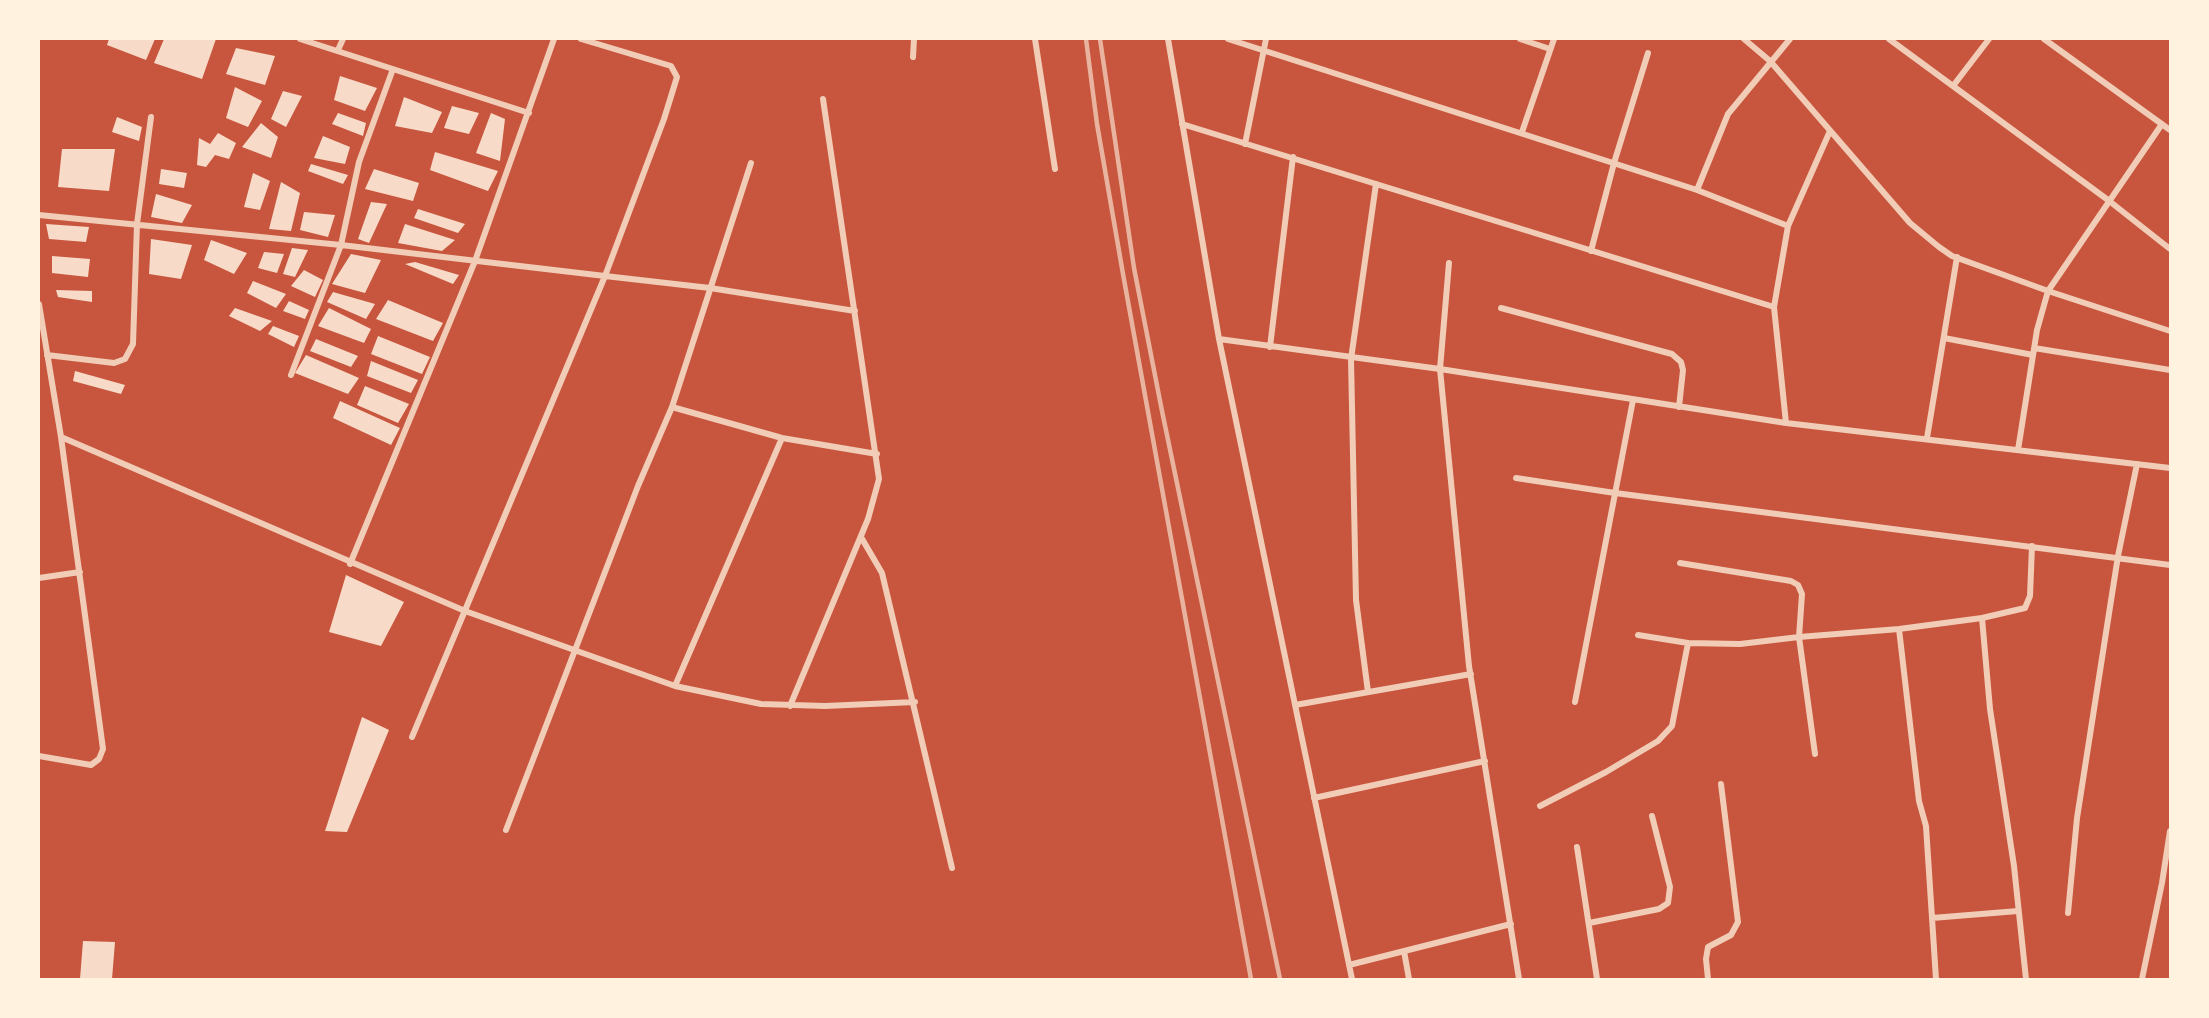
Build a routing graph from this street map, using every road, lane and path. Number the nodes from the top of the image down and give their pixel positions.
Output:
1 (300, 39) edge
2 (343, 39) edge
3 (554, 39) edge
4 (580, 39) edge
5 (914, 39) edge
6 (1035, 39) edge
7 (1168, 39) edge
8 (1228, 39) edge
9 (1266, 39) edge
10 (1520, 39) edge
11 (1554, 39) edge
12 (1744, 39) edge
13 (1790, 39) edge
14 (1888, 39) edge
15 (1989, 39) edge
16 (2044, 39) edge
17 (1550, 49) junction
18 (338, 50) junction
19 (1264, 50) junction
20 (1648, 53) dead end
21 (913, 57) dead end
22 (1770, 61) junction
23 (393, 69) junction
24 (1953, 86) junction
25 (823, 99) dead end
26 (529, 113) junction
27 (151, 117) dead end
28 (1182, 124) junction
29 (2162, 124) junction
30 (2170, 130) edge
31 (1830, 131) junction
32 (1522, 132) junction
33 (1245, 144) junction
34 (1293, 157) junction
35 (752, 163) dead end
36 (1614, 163) junction
37 (1055, 169) dead end
38 (1376, 183) junction
39 (1697, 190) junction
40 (2108, 200) junction
41 (39, 215) edge
42 (137, 224) junction
43 (1788, 226) junction
44 (342, 245) junction
45 (2170, 249) edge
46 (1592, 251) junction
47 (1958, 257) junction
48 (475, 261) junction
49 (1449, 263) dead end
50 (605, 276) junction
51 (710, 288) junction
52 (2048, 291) junction
53 (39, 304) edge
54 (1501, 308) dead end
55 (1774, 308) junction
56 (855, 311) junction
57 (2170, 331) edge
58 (1944, 338) junction
59 (1219, 339) junction
60 (1270, 347) junction
61 (2034, 352) junction
62 (47, 355) junction
63 (1352, 359) junction
64 (1440, 369) junction
65 (2170, 370) edge
66 (291, 375) dead end
67 (1633, 400) junction
68 (1679, 407) junction
69 (672, 408) junction
70 (1786, 423) junction
71 (61, 437) junction
72 (782, 438) junction
73 (1927, 438) junction
74 (2018, 450) junction
75 (877, 454) junction
76 (2137, 464) junction
77 (2170, 468) edge
78 (1516, 478) dead end
79 (1615, 494) junction
80 (861, 537) junction
81 (2032, 546) junction
82 (2118, 556) junction
83 (1680, 563) dead end
84 (350, 564) junction
85 (2170, 565) edge
86 (80, 572) junction
87 (39, 578) edge
88 (465, 611) junction
89 (1982, 618) junction
90 (1899, 629) junction
91 (1638, 635) dead end
92 (1799, 637) junction
93 (1688, 643) junction
94 (576, 651) junction
95 (1470, 674) junction
96 (675, 686) junction
97 (1368, 692) junction
98 (915, 702) junction
99 (1575, 702) dead end
100 (1295, 705) junction
101 (790, 706) junction
102 (412, 737) dead end
103 (1815, 754) dead end
104 (39, 756) edge
105 (1485, 761) junction
106 (1722, 784) dead end
107 (1314, 798) junction
108 (1540, 806) dead end
109 (1652, 816) dead end
110 (506, 830) dead end
111 (2170, 831) edge
112 (1577, 847) dead end
113 (952, 868) dead end
114 (2162, 883) junction
115 (2170, 885) edge
116 (2018, 911) junction
117 (2068, 913) dead end
118 (1932, 918) junction
119 (1589, 923) junction
120 (1511, 924) junction
121 (1404, 951) junction
122 (1349, 965) junction
123 (1352, 979) edge
124 (1409, 979) edge
125 (1519, 979) edge
126 (1597, 979) edge
127 (1708, 979) edge
128 (1936, 979) edge
129 (2026, 979) edge
130 (2142, 979) edge

1 - 18 street
2 - 18 street
3 - 26 street
4 - 50 street
5 - 21 street
6 - 37 street
7 - 28 street
8 - 19 street
9 - 19 street
10 - 17 street
11 - 17 street
12 - 22 street
13 - 22 street
14 - 24 street
15 - 24 street
16 - 29 street
17 - 32 street
18 - 23 street
19 - 32 street
19 - 33 street
20 - 36 street
22 - 31 street
22 - 39 street
23 - 26 street
23 - 44 street
24 - 40 street
25 - 56 street
26 - 48 street
27 - 42 street
28 - 33 street
28 - 59 street
29 - 30 street
29 - 40 street
31 - 43 street
31 - 47 street
32 - 36 street
33 - 34 street
34 - 38 street
34 - 60 street
35 - 51 street
36 - 39 street
36 - 46 street
38 - 46 street
38 - 63 street
39 - 43 street
40 - 45 street
40 - 52 street
41 - 42 street
42 - 44 street
42 - 62 street
43 - 55 street
44 - 48 street
44 - 66 street
46 - 55 street
47 - 52 street
47 - 58 street
48 - 50 street
48 - 84 street
49 - 64 street
50 - 51 street
50 - 88 street
51 - 56 street
51 - 69 street
52 - 57 street
52 - 61 street
53 - 62 street
54 - 68 street
55 - 70 street
56 - 75 street
58 - 61 street
58 - 73 street
59 - 60 street
59 - 100 street
60 - 63 street
61 - 65 street
61 - 74 street
62 - 71 street
63 - 64 street
63 - 97 street
64 - 67 street
64 - 95 street
67 - 68 street
67 - 79 street
68 - 70 street
69 - 72 street
69 - 94 street
70 - 73 street
71 - 84 street
71 - 86 street
72 - 75 street
72 - 96 street
73 - 74 street
74 - 76 street
75 - 80 street
76 - 77 street
76 - 82 street
78 - 79 street
79 - 81 street
79 - 99 street
80 - 98 street
80 - 101 street
81 - 82 street
81 - 89 street
82 - 85 street
82 - 117 street
83 - 92 street
84 - 88 street
86 - 87 street
86 - 104 street
88 - 94 street
88 - 102 street
89 - 90 street
89 - 116 street
90 - 92 street
90 - 118 street
91 - 93 street
92 - 93 street
92 - 103 street
93 - 108 street
94 - 96 street
94 - 110 street
95 - 97 street
95 - 105 street
96 - 101 street
97 - 100 street
98 - 101 street
98 - 113 street
100 - 107 street
105 - 107 street
105 - 120 street
106 - 127 street
107 - 122 street
109 - 119 street
111 - 114 street
112 - 119 street
114 - 115 street
114 - 130 street
116 - 118 street
116 - 129 street
118 - 128 street
119 - 126 street
120 - 121 street
120 - 125 street
121 - 122 street
121 - 124 street
122 - 123 street

